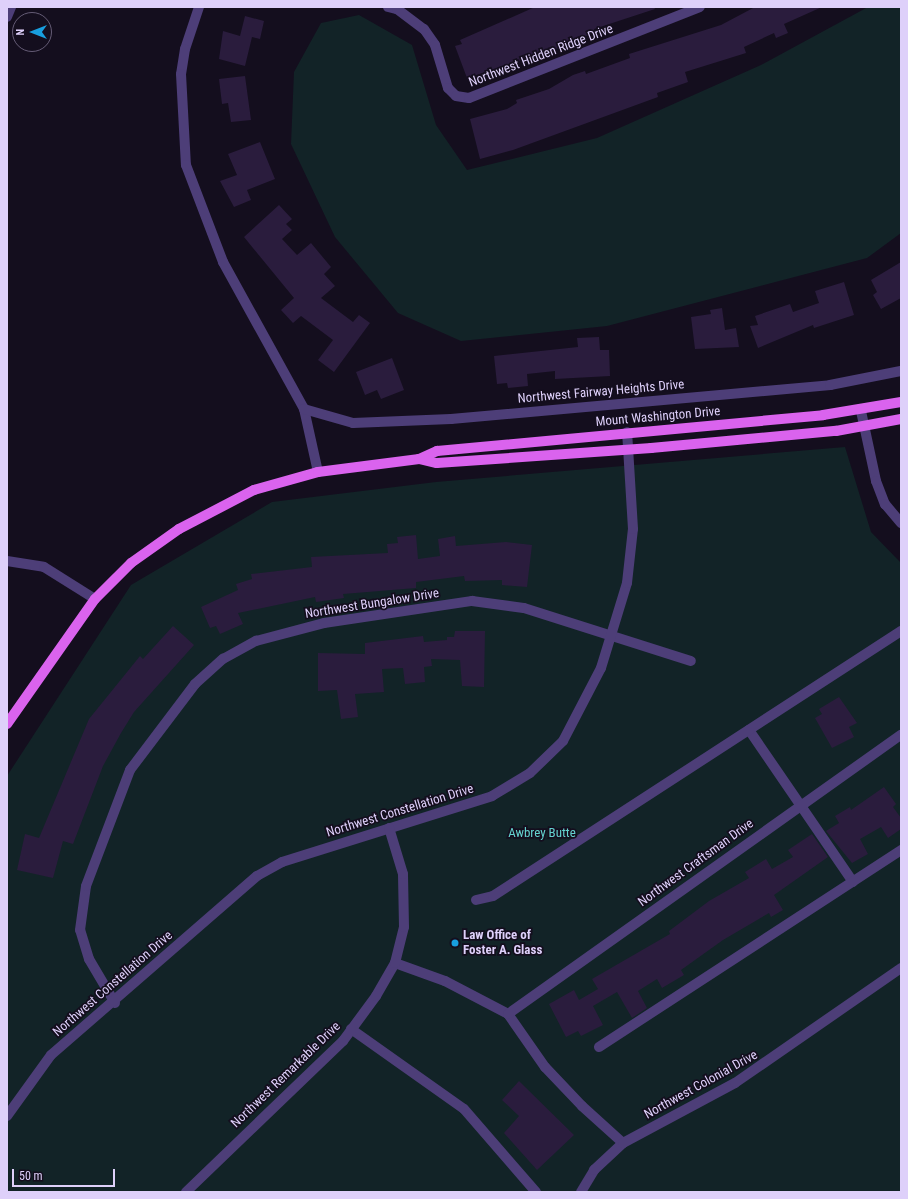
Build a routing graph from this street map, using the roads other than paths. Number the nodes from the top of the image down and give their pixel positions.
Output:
1 (11, 7) edge
2 (199, 7) edge
3 (388, 7) edge
4 (700, 7) edge
5 (7, 17) edge
6 (901, 371) edge
7 (901, 402) edge
8 (304, 409) junction
9 (861, 411) junction
10 (901, 419) edge
11 (864, 426) junction
12 (628, 432) junction
13 (628, 450) junction
14 (419, 459) junction
15 (318, 472) junction
16 (901, 523) edge
17 (7, 561) edge
18 (95, 599) junction
19 (901, 631) edge
20 (610, 636) junction
21 (691, 661) dead end
22 (7, 724) edge
23 (749, 730) junction
24 (901, 735) edge
25 (800, 805) junction
26 (389, 828) junction
27 (901, 850) edge
28 (853, 882) junction
29 (476, 900) dead end
30 (395, 963) junction
31 (901, 968) edge
32 (115, 1003) junction
33 (508, 1014) junction
34 (352, 1029) junction
35 (600, 1048) dead end
36 (7, 1115) edge
37 (623, 1143) junction
38 (186, 1192) edge
39 (536, 1192) edge
40 (581, 1192) edge

1 - 5 street
2 - 8 street
3 - 4 street, Northwest Hidden Ridge Drive
6 - 8 street, Northwest Fairway Heights Drive
7 - 9 main road, Mount Washington Drive
8 - 15 street
9 - 11 street
9 - 12 main road, Mount Washington Drive
10 - 11 main road, Mount Washington Drive
11 - 13 main road, Mount Washington Drive
11 - 16 street
12 - 13 street, Northwest Constellation Drive
12 - 14 main road, Mount Washington Drive
13 - 14 main road, Mount Washington Drive
13 - 20 street, Northwest Constellation Drive
14 - 15 main road, Mount Washington Drive
15 - 18 main road, Mount Washington Drive
17 - 18 street
18 - 22 main road, Mount Washington Drive
19 - 23 street
20 - 21 street, Northwest Bungalow Drive
20 - 26 street, Northwest Constellation Drive
20 - 32 street, Northwest Bungalow Drive
23 - 25 street
23 - 29 street
24 - 25 street, Northwest Craftsman Drive
25 - 28 street
25 - 33 street, Northwest Craftsman Drive
26 - 30 street, Northwest Remarkable Drive
26 - 32 street, Northwest Constellation Drive
27 - 28 street
28 - 35 street
30 - 33 street
30 - 34 street, Northwest Remarkable Drive
31 - 37 street, Northwest Colonial Drive
32 - 36 street, Northwest Constellation Drive
33 - 37 street
34 - 38 street, Northwest Remarkable Drive
34 - 39 street
37 - 40 street, Northwest Colonial Drive

